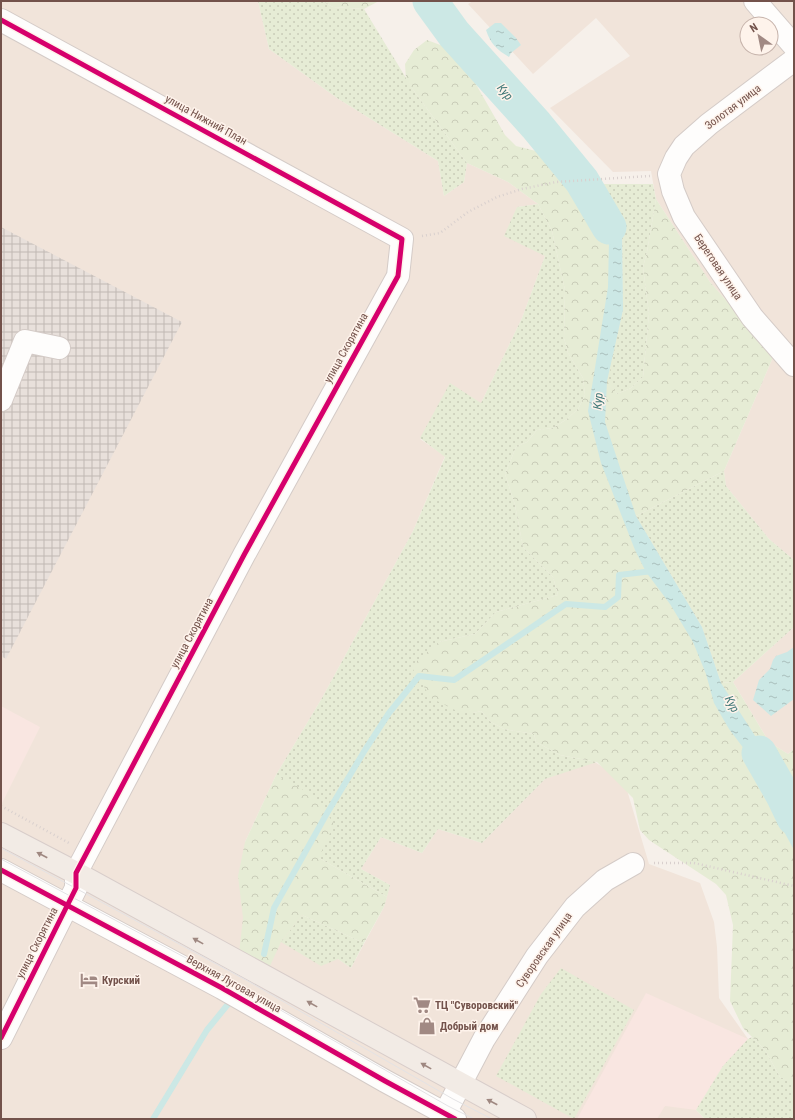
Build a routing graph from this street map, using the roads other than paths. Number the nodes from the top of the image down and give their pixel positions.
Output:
1 (755, 1) edge
2 (1, 20) edge
3 (794, 46) edge
4 (794, 60) edge
5 (672, 166) joint
6 (402, 239) joint
7 (59, 348) dead end
8 (794, 365) edge
9 (1, 400) edge
10 (1, 834) edge
11 (633, 864) road end
12 (1, 870) edge
13 (76, 874) junction
14 (67, 906) junction
15 (1, 1038) edge
16 (460, 1085) junction
17 (447, 1117) edge
18 (524, 1119) edge

1 - 3 street
2 - 6 street, улица Нижний План
4 - 5 street, Золотая улица
5 - 8 street, Береговая улица
6 - 13 street, улица Скорятина
7 - 9 street
13 -> 10 main road, Верхняя Луговая улица
11 - 16 street, Суворовская улица
12 - 14 street, Верхняя Луговая улица
13 - 14 street, улица Скорятина
16 -> 13 main road, Верхняя Луговая улица
14 - 15 street, улица Скорятина
14 - 17 street, Верхняя Луговая улица
16 - 17 street, Суворовская улица
18 -> 16 main road, Верхняя Луговая улица

